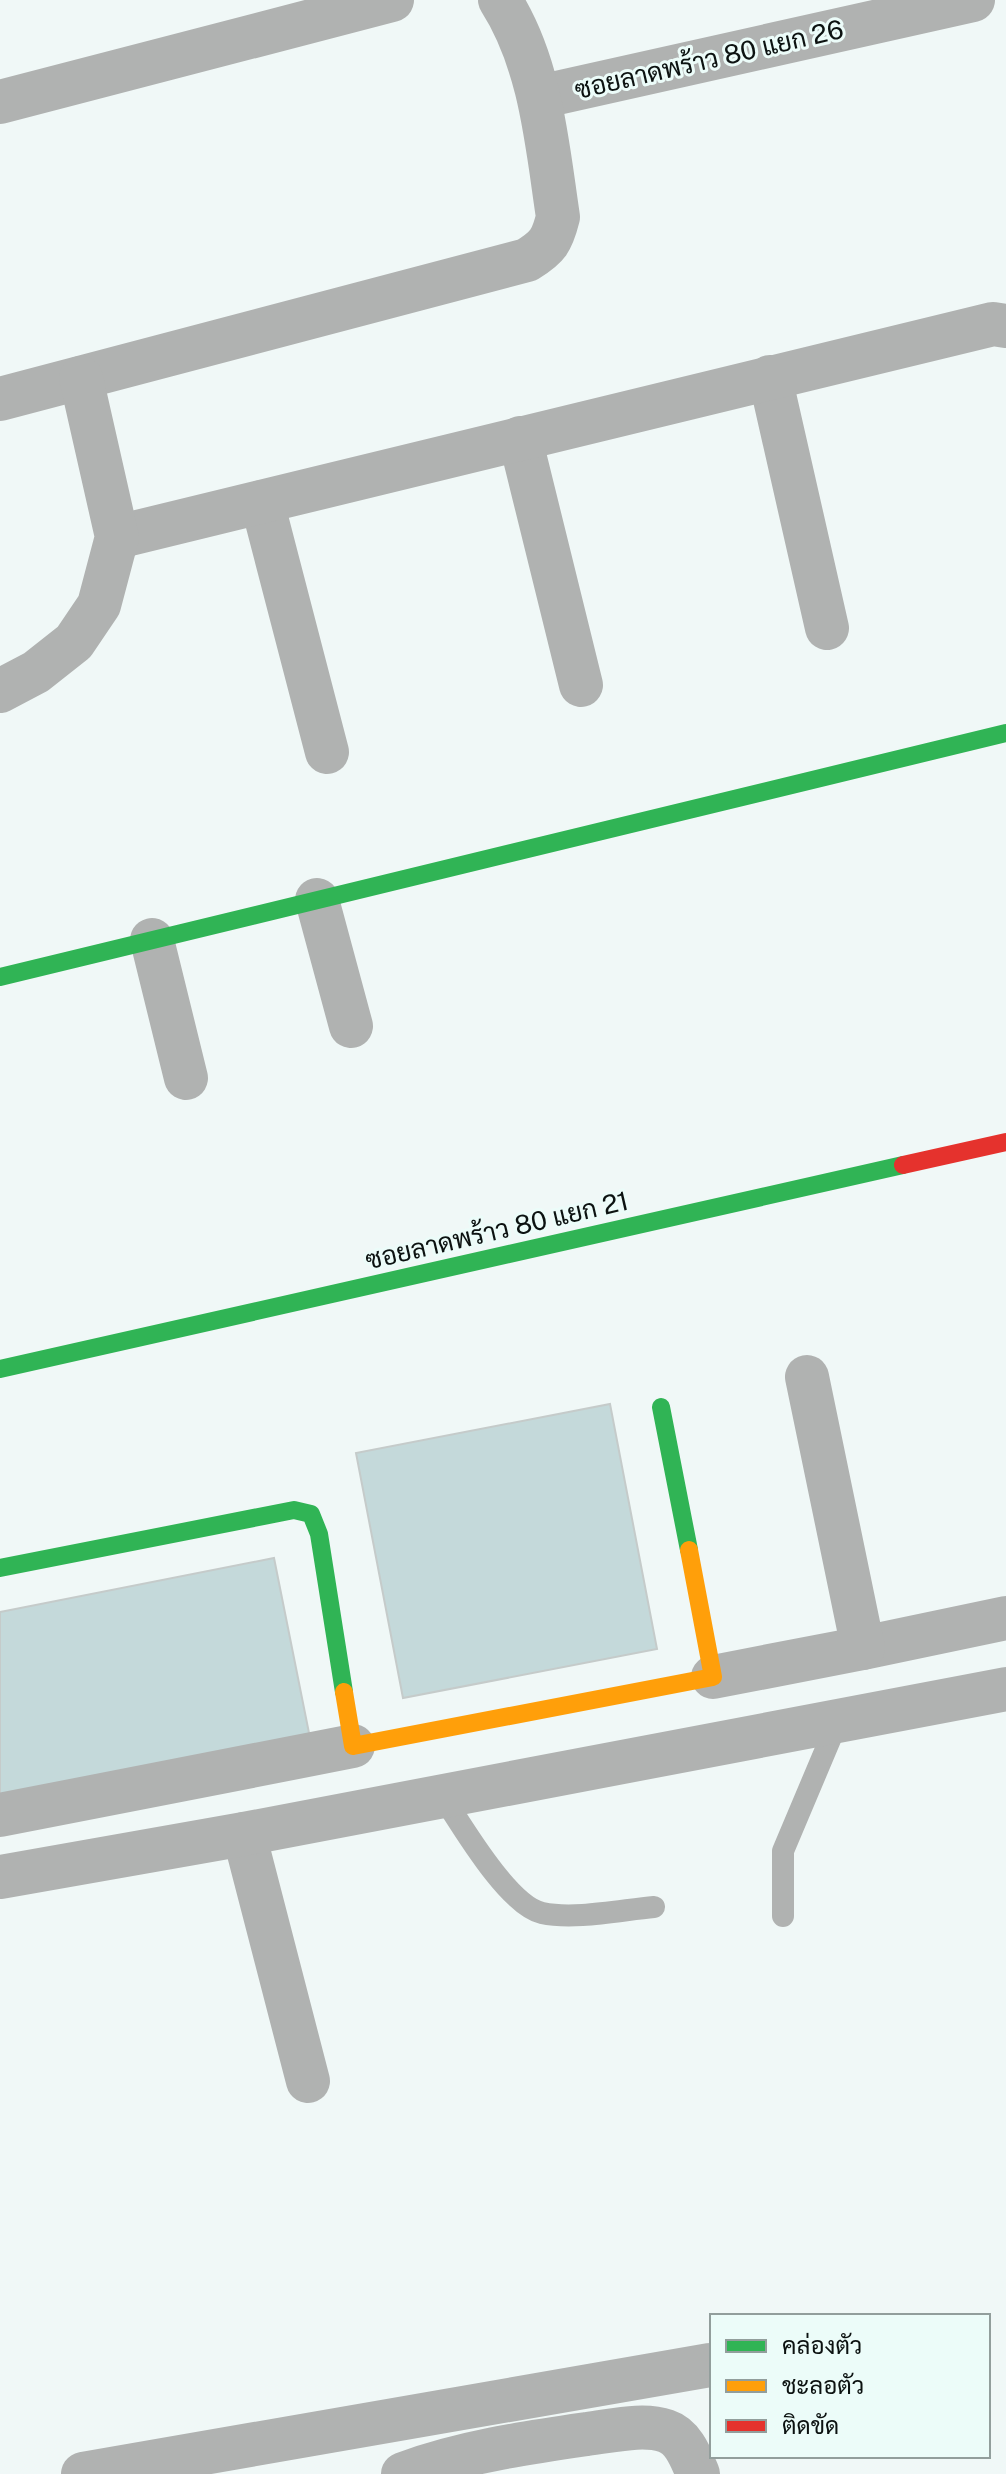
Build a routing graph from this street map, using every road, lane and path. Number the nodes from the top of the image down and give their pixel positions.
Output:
1 (392, 0) edge
2 (500, 0) edge
3 (973, 0) edge
4 (539, 97) junction
5 (0, 102) edge
6 (1006, 326) edge
7 (770, 377) junction
8 (81, 378) junction
9 (0, 399) edge
10 (520, 438) junction
11 (262, 502) junction
12 (117, 537) junction
13 (827, 628) dead end
14 (581, 685) dead end
15 (0, 691) edge
16 (1006, 733) edge
17 (327, 752) dead end
18 (317, 900) junction
19 (152, 940) junction
20 (0, 977) edge
21 (351, 1026) dead end
22 (186, 1078) dead end
23 (1006, 1142) edge
24 (0, 1369) edge
25 (807, 1377) dead end
26 (661, 1407) dead end
27 (0, 1568) edge
28 (1006, 1618) edge
29 (863, 1648) junction
30 (713, 1677) junction
31 (1006, 1689) edge
32 (837, 1723) junction
33 (353, 1746) junction
34 (443, 1797) junction
35 (0, 1815) edge
36 (244, 1834) junction
37 (0, 1877) edge
38 (654, 1907) dead end
39 (783, 1916) dead end
40 (308, 2081) dead end
41 (710, 2365) edge
42 (83, 2474) edge
43 (403, 2474) edge
44 (698, 2474) edge

1 - 5 street
2 - 4 street
3 - 4 street, ซอยลาดพร้าว 80 แยก 26
4 - 8 street
6 - 7 street
7 - 10 street
7 - 13 street
8 - 9 street
8 - 12 street
10 - 11 street
10 - 14 street
11 - 12 street
11 - 17 street
12 - 15 street
16 - 18 street
18 - 19 street
18 - 21 street
19 - 20 street
19 - 22 street
23 - 24 street, ซอยลาดพร้าว 80 แยก 21
25 - 29 street
26 - 30 street
27 - 33 street
28 - 29 street
29 - 30 street
30 - 33 street
31 - 32 street
32 - 34 street
32 - 39 lane
33 - 35 street
34 - 36 street
34 - 38 lane
36 - 37 street
36 - 40 street
41 - 42 street
43 - 44 street

